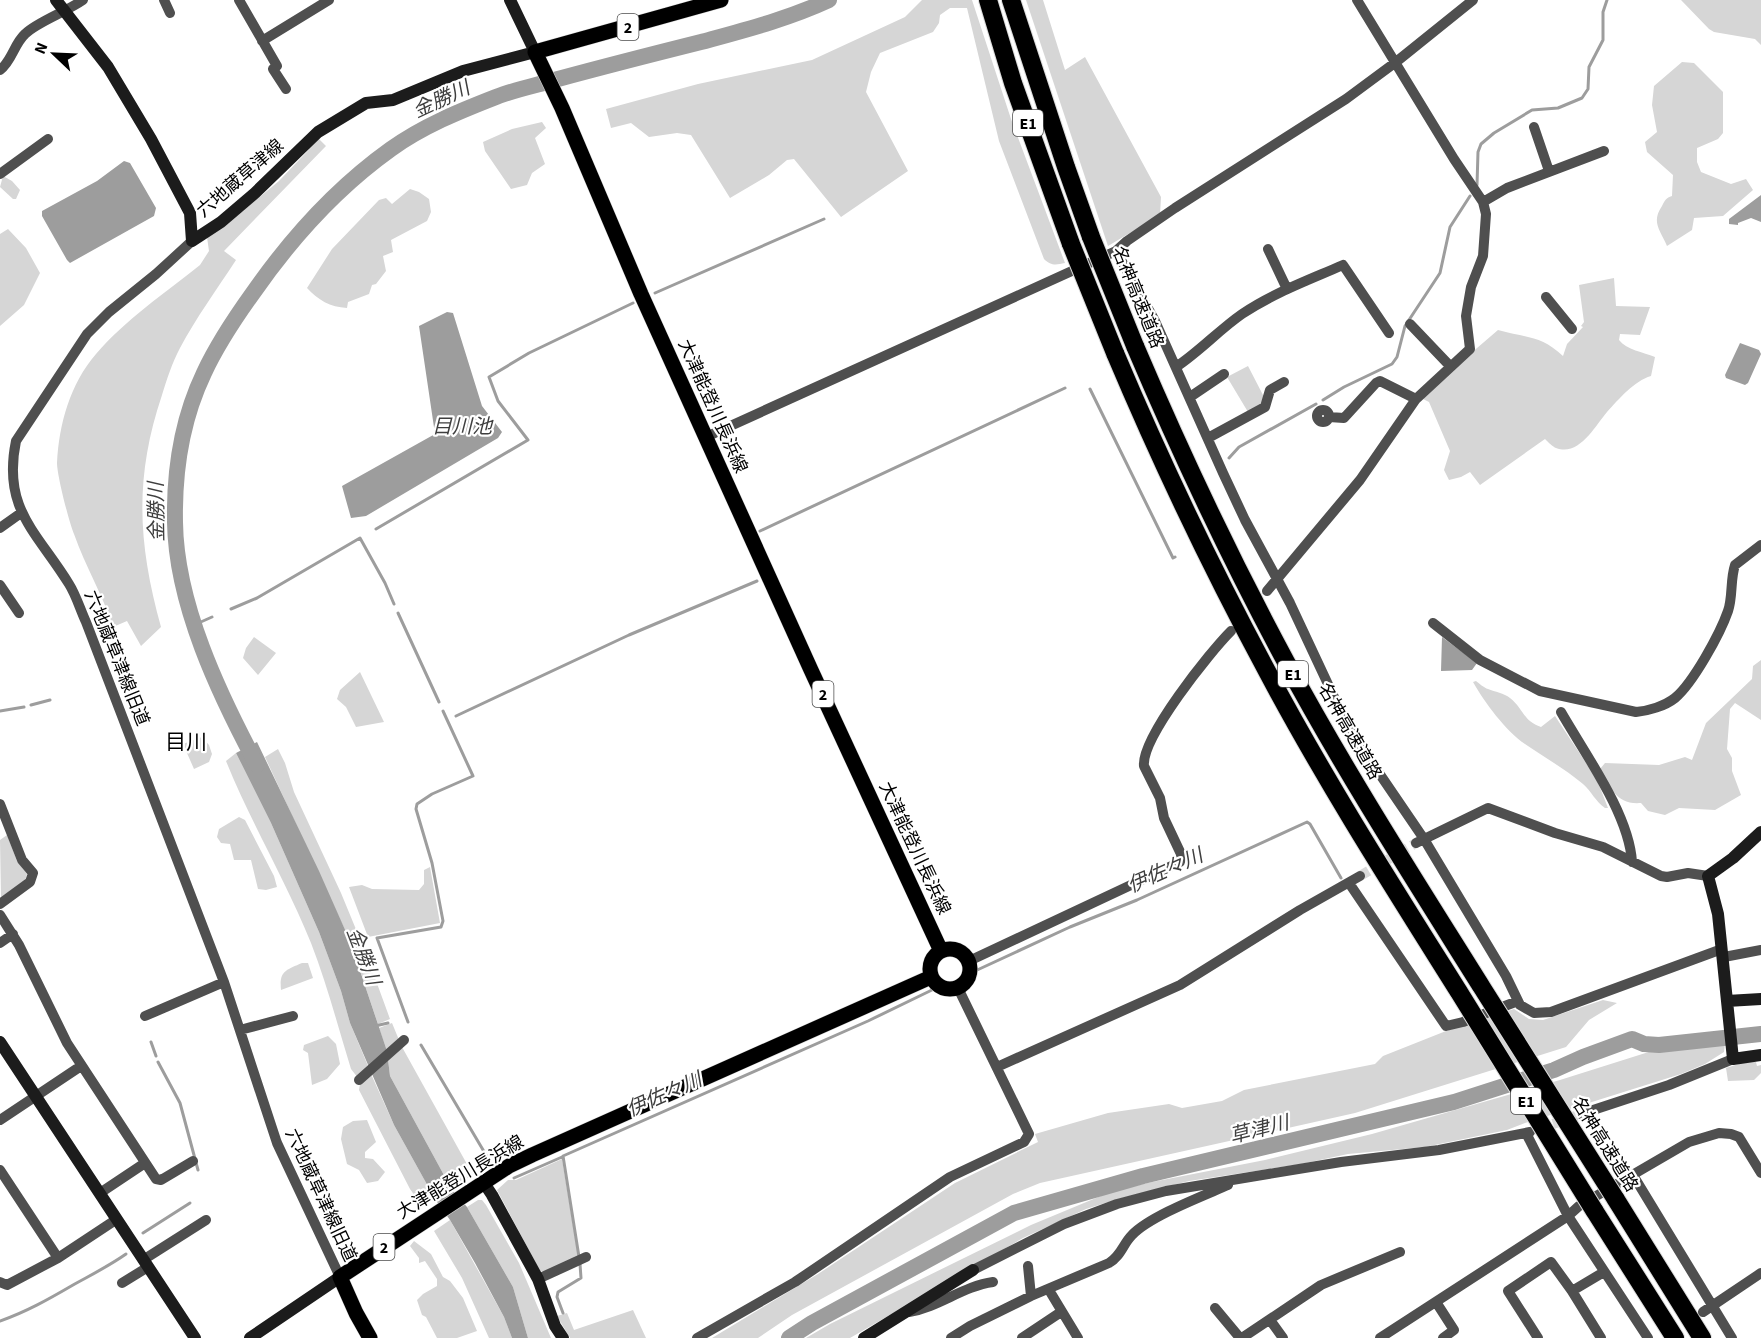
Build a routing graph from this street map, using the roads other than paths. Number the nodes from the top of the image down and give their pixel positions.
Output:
1 (56, 0) edge
2 (83, 0) edge
3 (164, 0) edge
4 (239, 0) edge
5 (329, 0) edge
6 (510, 0) edge
7 (721, 0) edge
8 (988, 0) edge
9 (1011, 0) edge
10 (1357, 0) edge
11 (1473, 0) edge
12 (66, 12) junction
13 (170, 13) dead end
14 (262, 41) junction
15 (537, 55) junction
16 (1396, 62) junction
17 (0, 70) edge
18 (286, 89) dead end
19 (1534, 127) dead end
20 (48, 139) dead end
21 (1604, 151) dead end
22 (1549, 171) junction
23 (0, 174) edge
24 (1483, 202) junction
25 (192, 241) junction
26 (1268, 249) dead end
27 (1116, 252) junction
28 (1287, 289) junction
29 (1546, 297) dead end
30 (1410, 324) dead end
31 (1572, 329) dead end
32 (1389, 333) dead end
33 (1450, 366) junction
34 (1176, 367) junction
35 (1224, 374) dead end
36 (1284, 382) dead end
37 (1190, 397) junction
38 (1416, 399) junction
39 (1329, 417) dead end
40 (706, 437) junction
41 (1208, 438) junction
42 (21, 513) junction
43 (0, 528) edge
44 (1761, 545) edge
45 (1277, 578) junction
46 (0, 585) edge
47 (1267, 591) dead end
48 (19, 613) dead end
49 (1433, 623) dead end
50 (1231, 632) dead end
51 (1561, 712) dead end
52 (0, 804) edge
53 (1761, 832) edge
54 (1420, 841) junction
55 (1632, 862) junction
56 (1360, 876) tunnel mouth
57 (1708, 876) junction
58 (1348, 883) junction
59 (0, 904) edge
60 (0, 915) edge
61 (13, 934) junction
62 (0, 943) edge
63 (1761, 950) edge
64 (941, 951) junction
65 (1723, 956) junction
66 (969, 961) junction
67 (931, 977) junction
68 (224, 982) junction
69 (958, 988) junction
70 (1761, 999) edge
71 (1727, 1000) junction
72 (1518, 1001) junction
73 (145, 1016) dead end
74 (293, 1016) dead end
75 (240, 1030) junction
76 (0, 1042) edge
77 (402, 1042) dead end
78 (1732, 1054) junction
79 (1761, 1055) edge
80 (81, 1066) junction
81 (997, 1067) junction
82 (358, 1080) dead end
83 (36, 1096) junction
84 (1581, 1114) tunnel mouth
85 (0, 1120) edge
86 (193, 1161) dead end
87 (145, 1163) junction
88 (0, 1170) edge
89 (1761, 1173) edge
90 (1633, 1176) junction
91 (1240, 1179) junction
92 (478, 1186) junction
93 (100, 1193) junction
94 (1568, 1216) junction
95 (117, 1219) junction
96 (206, 1220) dead end
97 (1400, 1252) dead end
98 (586, 1257) dead end
99 (58, 1258) junction
100 (146, 1263) junction
101 (1028, 1266) dead end
102 (973, 1270) joint
103 (1604, 1272) junction
104 (1761, 1273) edge
105 (340, 1277) junction
106 (538, 1280) junction
107 (0, 1282) edge
108 (993, 1282) dead end
109 (122, 1283) dead end
110 (1049, 1290) junction
111 (1572, 1291) junction
112 (1031, 1296) junction
113 (1436, 1302) junction
114 (1215, 1308) dead end
115 (1707, 1309) junction
116 (908, 1312) junction
117 (1061, 1312) junction
118 (1270, 1320) junction
119 (1037, 1328) junction
120 (195, 1338) edge
121 (250, 1338) edge
122 (370, 1338) edge
123 (562, 1338) edge
124 (697, 1338) edge
125 (864, 1338) edge
126 (951, 1338) edge
127 (1022, 1338) edge
128 (1044, 1338) edge
129 (1078, 1338) edge
130 (1241, 1338) edge
131 (1283, 1338) edge
132 (1380, 1338) edge
133 (1443, 1338) edge
134 (1538, 1338) edge
135 (1601, 1338) edge
136 (1648, 1338) edge
137 (1675, 1338) edge
138 (1702, 1338) edge
139 (1732, 1338) edge

1 - 12 street, 六地蔵草津線
2 - 12 street
3 - 13 street
4 - 14 street
5 - 14 street
6 - 15 street
7 - 15 main road, 2
8 - 137 highway, E1, bridge
9 - 138 highway, 名神高速道路 / E1, bridge
10 - 16 street
11 - 16 street
12 - 17 street
12 - 25 street, 六地蔵草津線
14 - 18 street
15 - 25 street, 六地蔵草津線
15 - 40 main road, 大津能登川長浜線 / 2
16 - 24 street
16 - 27 street
19 - 22 street
20 - 23 street
21 - 22 street
22 - 24 street
24 - 33 street
25 - 42 street, 六地蔵草津線旧道
26 - 28 street
27 - 34 street
27 - 40 street
28 - 32 street
28 - 34 street
29 - 31 street
30 - 33 street
33 - 38 street
34 - 37 street
35 - 37 street
36 - 41 street
37 - 41 street
38 - 39 street
38 - 45 street
40 - 64 main road, 大津能登川長浜線 / 2
41 - 45 street
42 - 43 street
42 - 68 street, 六地蔵草津線旧道
44 - 49 street
45 - 47 street
45 - 54 street
46 - 48 street
50 - 66 street
51 - 55 street
52 - 59 street
53 - 57 street
54 - 55 street
54 - 72 street
55 - 57 street
56 - 58 street
57 - 65 street
58 - 72 street
58 - 81 street
60 - 61 street
61 - 62 street
61 - 80 street
63 - 65 street
64 - 66 main road
64 - 67 main road
65 - 71 street
65 - 72 street
66 - 69 main road
67 - 69 main road
67 - 92 main road, 大津能登川長浜線 / 2
68 - 73 street
68 - 75 street, 六地蔵草津線旧道
69 - 81 street
70 - 71 street
71 - 78 street
74 - 75 street
75 - 105 street, 六地蔵草津線旧道
76 - 83 street
77 - 82 street
78 - 79 street
78 - 84 street
80 - 83 street
80 - 87 street
81 - 124 street
83 - 85 street
83 - 93 street
86 - 87 street
87 - 93 street
88 - 99 street
89 - 90 street
90 - 94 street
90 - 115 street
91 - 94 street
91 - 102 street
91 - 110 street
92 - 105 main road, 大津能登川長浜線 / 2
92 - 106 street
93 - 95 street
94 - 103 street
94 - 113 street
95 - 99 street
95 - 100 street
96 - 100 street
97 - 118 street
98 - 106 street
99 - 107 street
100 - 109 street
100 - 120 street
101 - 112 street
102 - 116 street
103 - 111 street
103 - 136 street
104 - 115 street
105 - 121 street
105 - 122 main road
106 - 123 street
108 - 116 street
110 - 112 street
110 - 117 street
111 - 134 street
111 - 135 street
112 - 126 street
113 - 132 street
113 - 133 street
114 - 130 street
115 - 139 street
116 - 125 street
117 - 119 street
117 - 129 street
118 - 130 street
118 - 131 street
119 - 127 street
119 - 128 street

